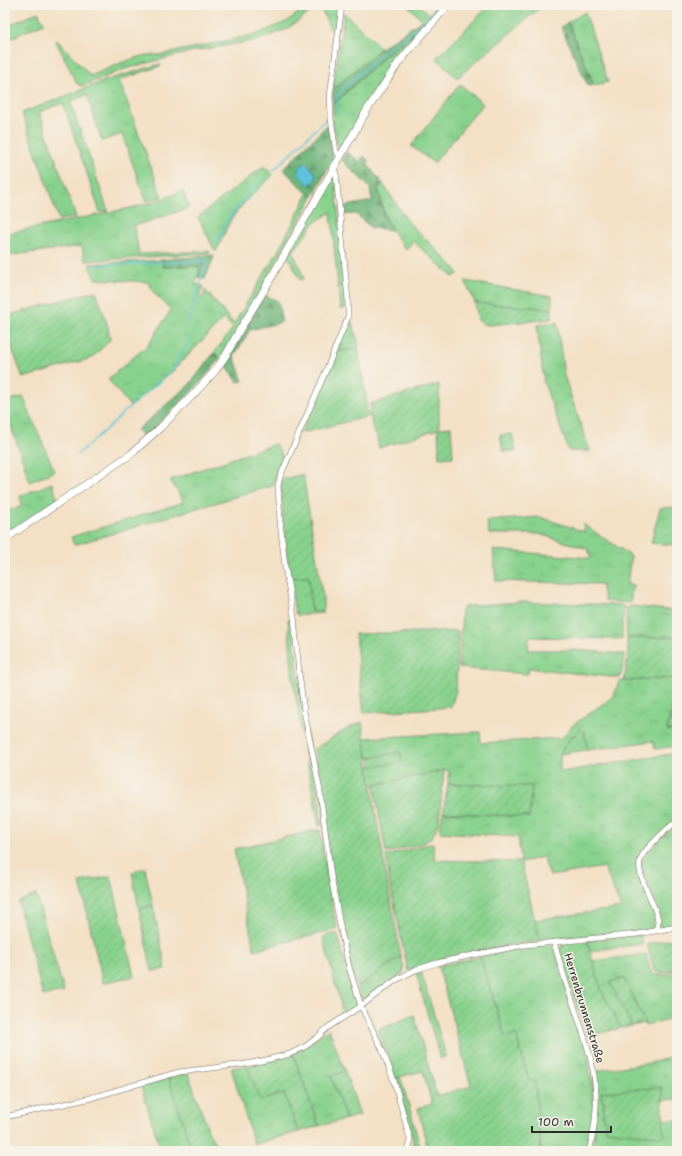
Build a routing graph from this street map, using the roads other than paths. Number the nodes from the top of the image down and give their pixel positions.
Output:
1 (342, 5) edge
2 (448, 5) edge
3 (341, 155) junction
4 (332, 169) junction
5 (5, 539) edge
6 (677, 820) edge
7 (677, 927) edge
8 (657, 930) junction
9 (554, 942) junction
10 (361, 1006) junction
11 (5, 1116) edge
12 (408, 1151) edge
13 (589, 1151) edge

1 - 3 street
2 - 3 main road
3 - 4 main road
4 - 5 main road
4 - 10 street
6 - 8 street
7 - 8 street
8 - 9 street
9 - 10 street
9 - 13 street, Herrenbrunnenstraße
10 - 11 street
10 - 12 street

